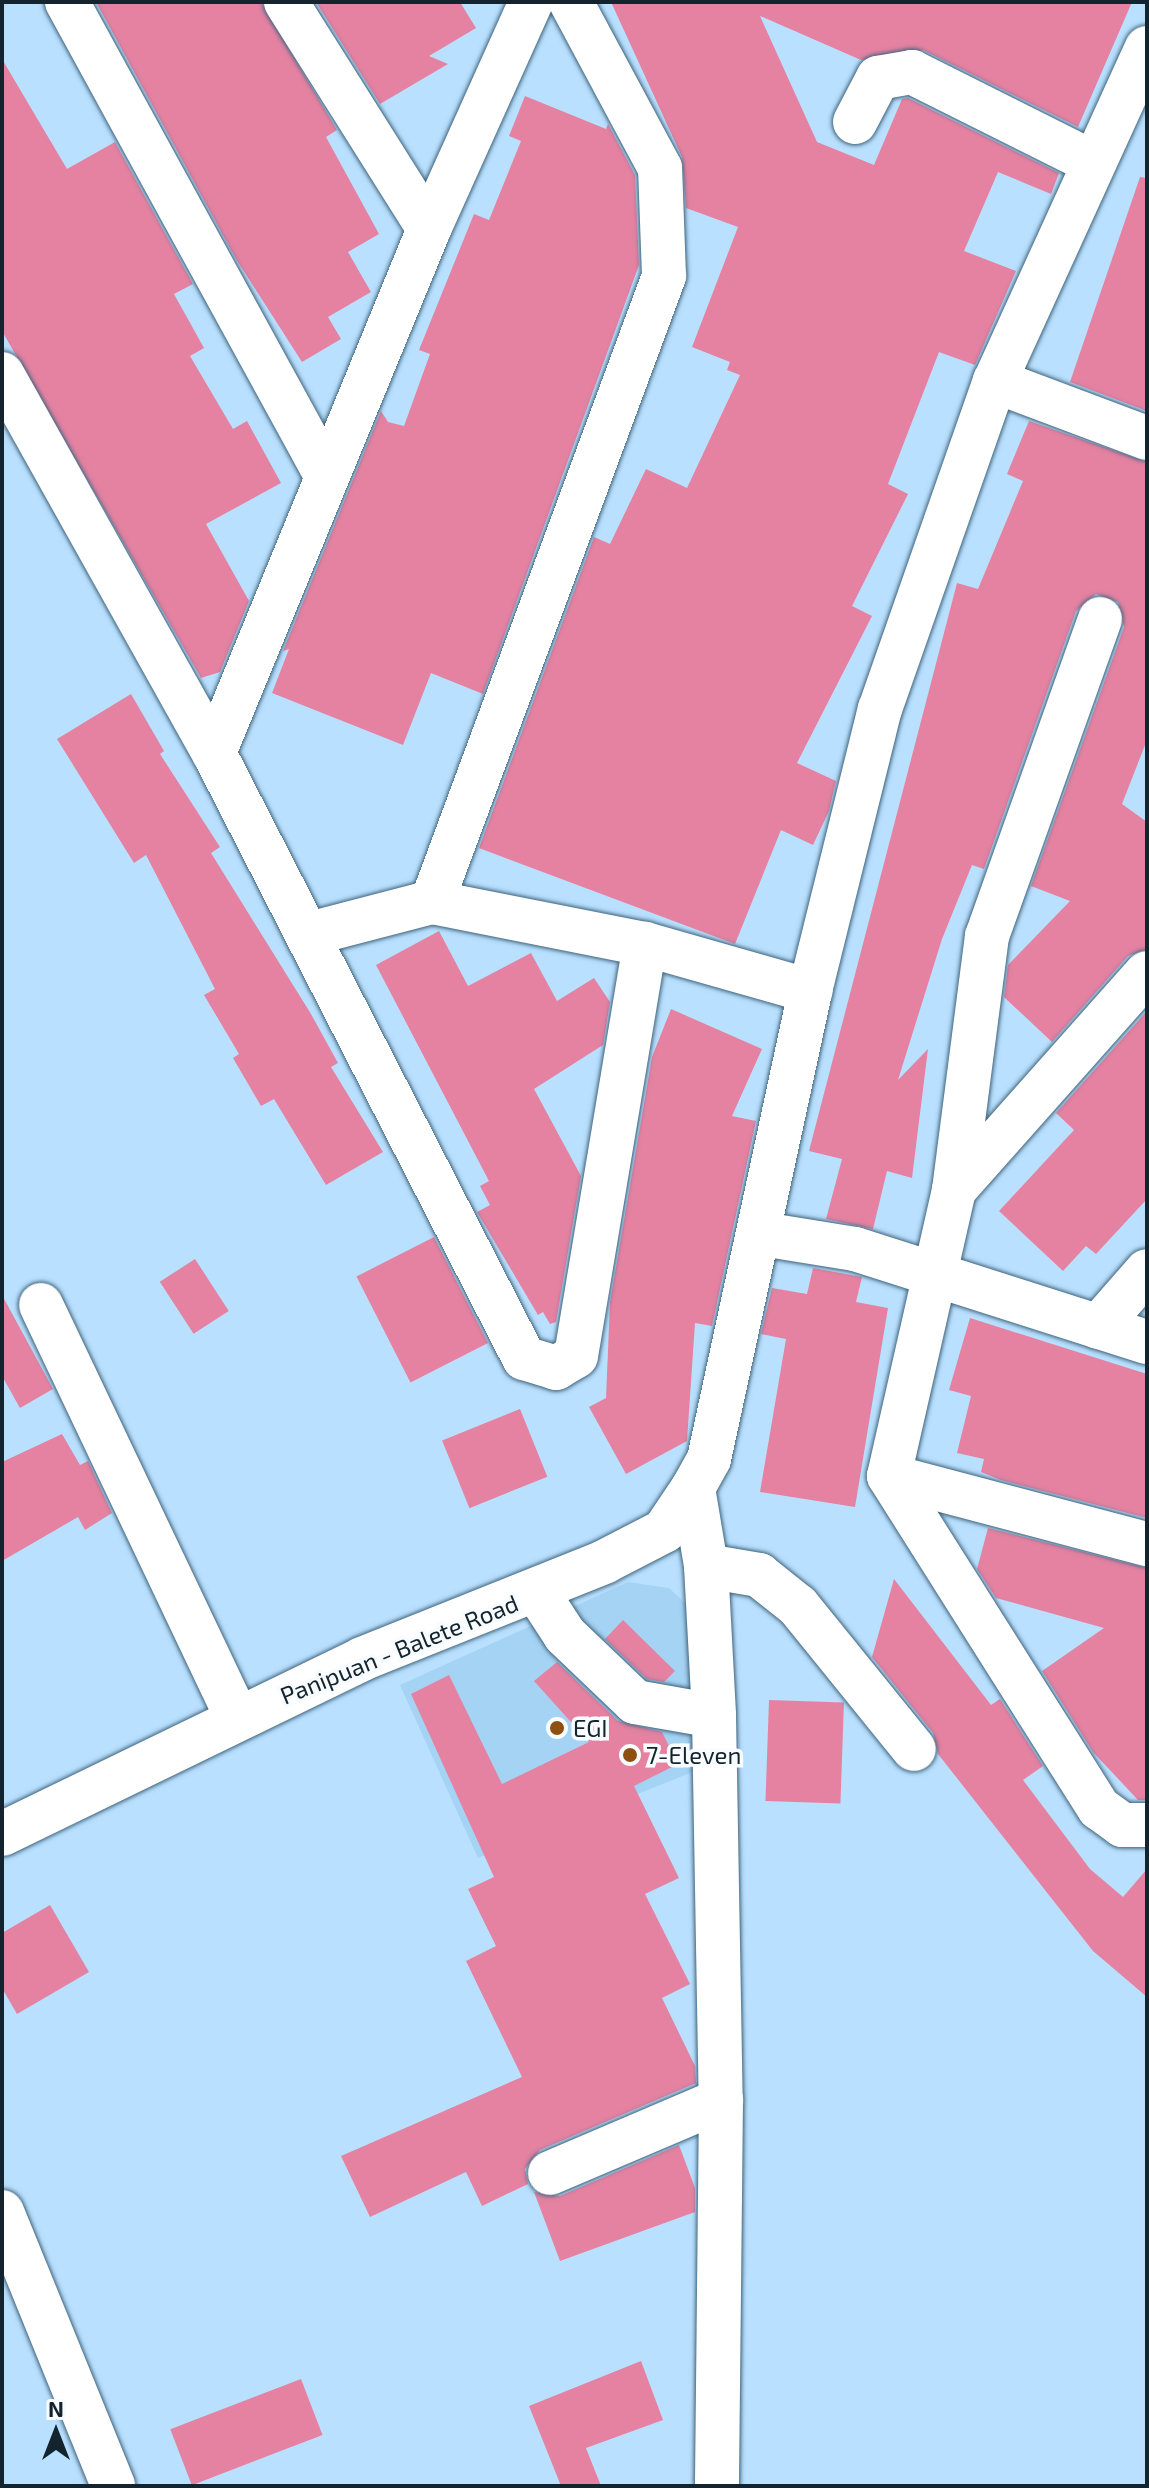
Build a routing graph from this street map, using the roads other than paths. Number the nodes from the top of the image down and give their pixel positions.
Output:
1 (67, 2) edge
2 (286, 2) edge
3 (531, 2) edge
4 (571, 2) edge
5 (1147, 48) edge
6 (855, 122) dead end
7 (1094, 163) junction
8 (429, 229) junction
9 (2, 374) edge
10 (995, 381) junction
11 (1147, 438) edge
12 (326, 475) junction
13 (1100, 619) dead end
14 (214, 753) junction
15 (432, 902) junction
16 (309, 934) junction
17 (645, 944) junction
18 (1147, 973) edge
19 (810, 991) junction
20 (954, 1190) junction
21 (762, 1234) junction
22 (1147, 1271) edge
23 (934, 1275) junction
24 (41, 1305) dead end
25 (1098, 1327) junction
26 (1147, 1342) edge
27 (889, 1476) junction
28 (693, 1488) junction
29 (1147, 1544) edge
30 (706, 1566) junction
31 (537, 1592) junction
32 (714, 1716) junction
33 (237, 1717) junction
34 (914, 1749) dead end
35 (1147, 1825) edge
36 (2, 1834) edge
37 (721, 2100) junction
38 (550, 2173) dead end
39 (2, 2212) edge
40 (113, 2486) edge
41 (717, 2486) edge

1 - 12 street
2 - 8 street
3 - 8 street
4 - 15 street
5 - 7 street, Panipuan - Balete Road
6 - 7 street
7 - 10 street, Panipuan - Balete Road
8 - 12 street
9 - 14 street
10 - 11 street
10 - 19 street, Panipuan - Balete Road
12 - 14 street
13 - 20 street
14 - 16 street
15 - 16 street
15 - 17 street
16 - 17 street
17 - 19 street
18 - 20 street
19 - 21 street, Panipuan - Balete Road
20 - 23 street
21 - 23 street
21 - 28 street, Panipuan - Balete Road
22 - 25 street
23 - 25 street
23 - 27 street
24 - 33 street
25 - 26 street
27 - 29 street
27 - 35 street
28 - 30 street
28 - 31 street, Panipuan - Balete Road
30 - 32 street
30 - 34 street
31 - 32 street
31 - 33 street, Panipuan - Balete Road
32 - 37 street
33 - 36 street, Panipuan - Balete Road
37 - 38 street
37 - 41 street
39 - 40 street

